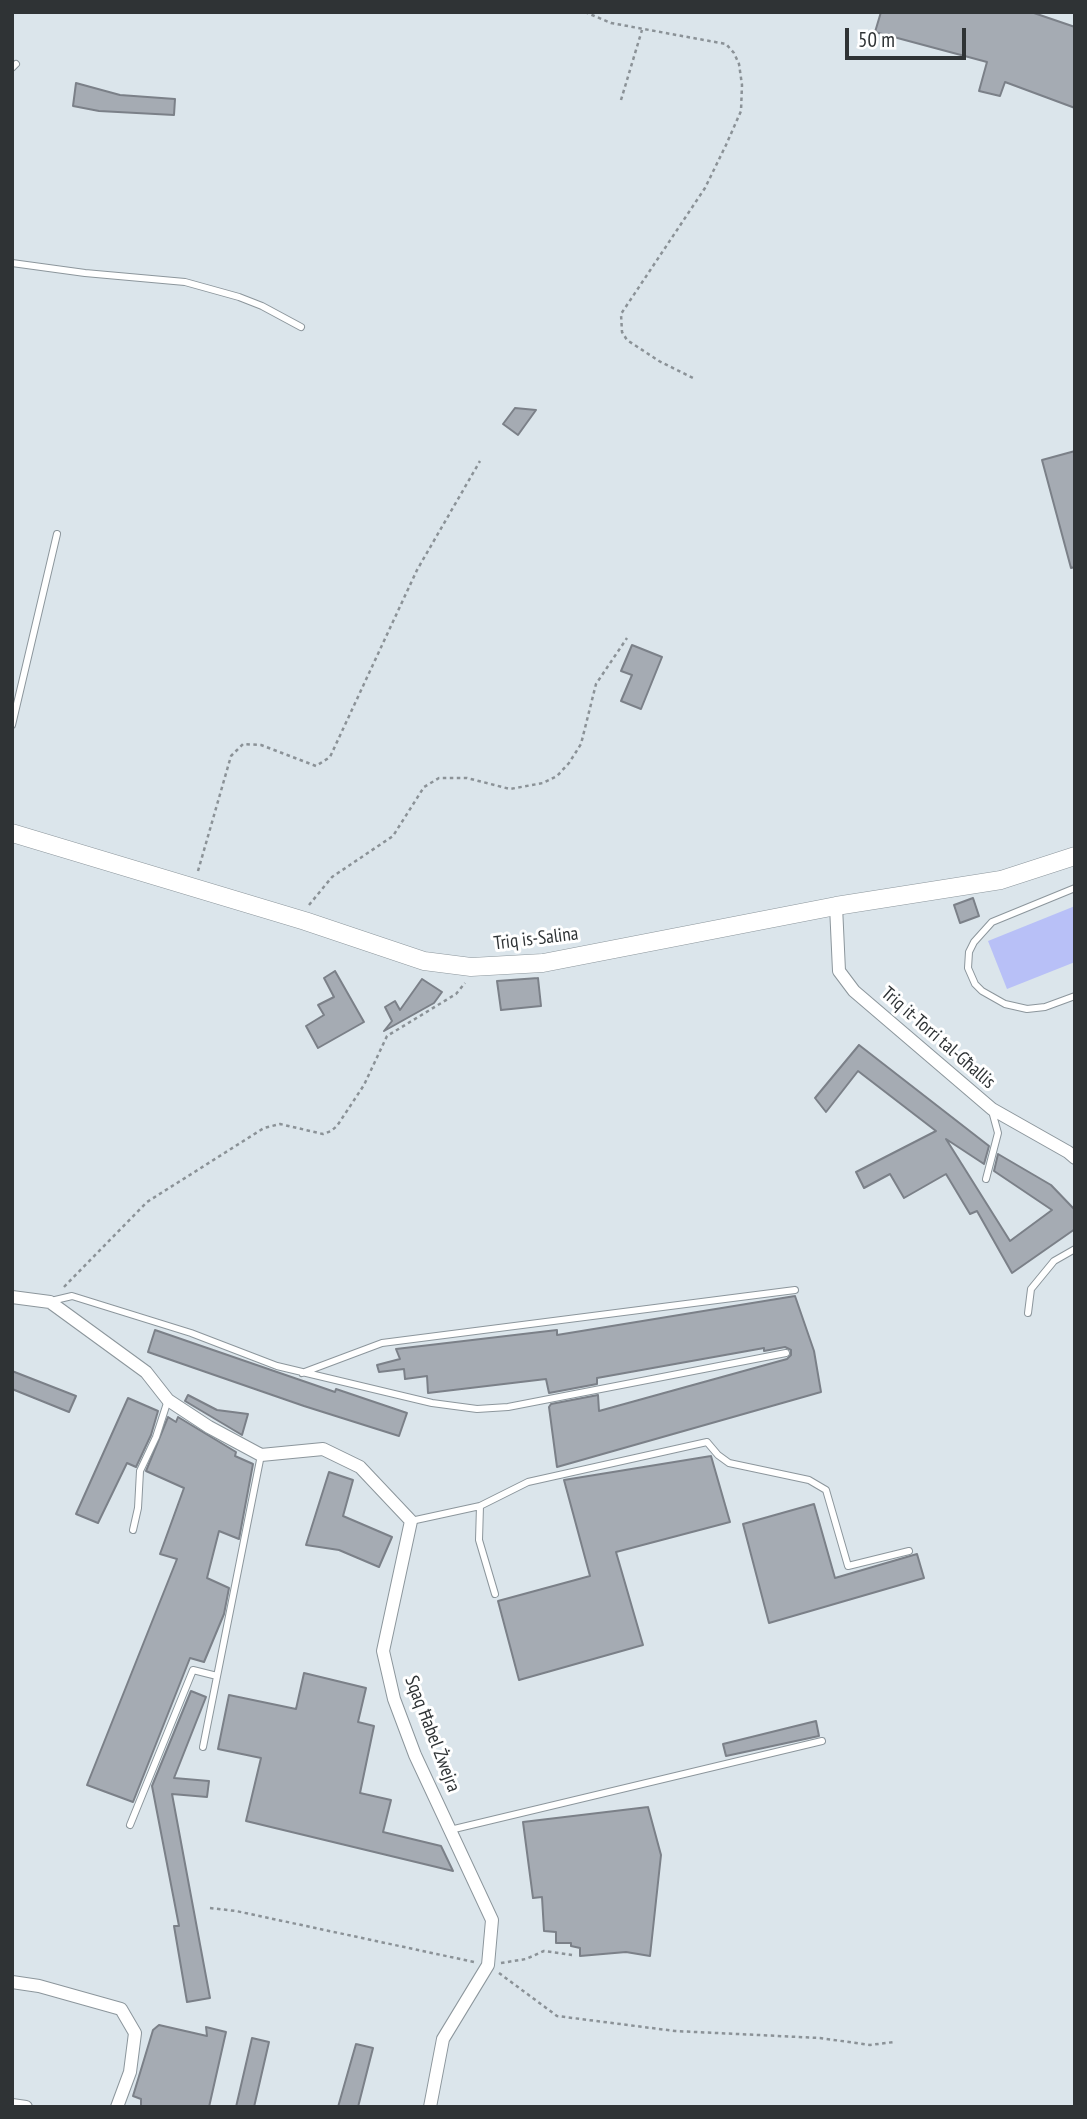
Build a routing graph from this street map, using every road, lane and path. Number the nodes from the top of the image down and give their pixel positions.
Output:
1 (585, 12) edge
2 (642, 30) junction
3 (621, 100) dead end
4 (12, 263) edge
5 (301, 327) dead end
6 (693, 378) dead end
7 (480, 461) dead end
8 (57, 534) dead end
9 (627, 638) dead end
10 (12, 724) edge
11 (12, 833) edge
12 (1075, 856) edge
13 (193, 888) junction
14 (1075, 888) edge
15 (836, 906) junction
16 (305, 921) junction
17 (471, 967) junction
18 (1075, 996) edge
19 (992, 1110) junction
20 (1075, 1158) edge
21 (986, 1179) dead end
22 (1075, 1250) edge
23 (795, 1290) dead end
24 (12, 1297) edge
25 (50, 1302) junction
26 (1028, 1313) dead end
27 (786, 1353) dead end
28 (301, 1373) junction
29 (168, 1400) junction
30 (261, 1455) junction
31 (480, 1506) junction
32 (411, 1521) junction
33 (133, 1530) dead end
34 (909, 1551) dead end
35 (495, 1594) dead end
36 (217, 1676) junction
37 (822, 1741) dead end
38 (203, 1747) dead end
39 (130, 1825) dead end
40 (450, 1830) junction
41 (210, 1908) dead end
42 (572, 1955) dead end
43 (488, 1965) junction
44 (12, 1982) edge
45 (894, 2042) dead end
46 (12, 2105) edge
47 (26, 2107) edge
48 (117, 2107) edge
49 (430, 2107) edge

1 - 2 path
2 - 3 path
2 - 6 path
4 - 5 lane
7 - 13 path
8 - 10 lane
9 - 16 path
11 - 13 main road, Triq is-Salina
12 - 15 main road, Triq is-Salina
13 - 16 main road, Triq is-Salina
14 - 18 lane
15 - 17 main road, Triq is-Salina
15 - 19 street, Triq it-Torri tal-Għallis
16 - 17 main road, Triq is-Salina
17 - 25 path
19 - 20 street, Triq it-Torri tal-Għallis
19 - 21 lane
22 - 26 lane
23 - 28 lane
24 - 25 street
25 - 28 lane
25 - 29 street
27 - 28 lane
29 - 30 street
29 - 33 lane
30 - 32 street
30 - 36 lane
31 - 32 lane
31 - 34 lane
31 - 35 lane
32 - 40 street, Sqaq Ħabel Żwejra
36 - 38 lane
36 - 39 lane
37 - 40 lane
40 - 43 street, Sqaq Ħabel Żwejra
41 - 43 path
42 - 43 path
43 - 45 path
43 - 49 street
44 - 48 street
46 - 47 street

